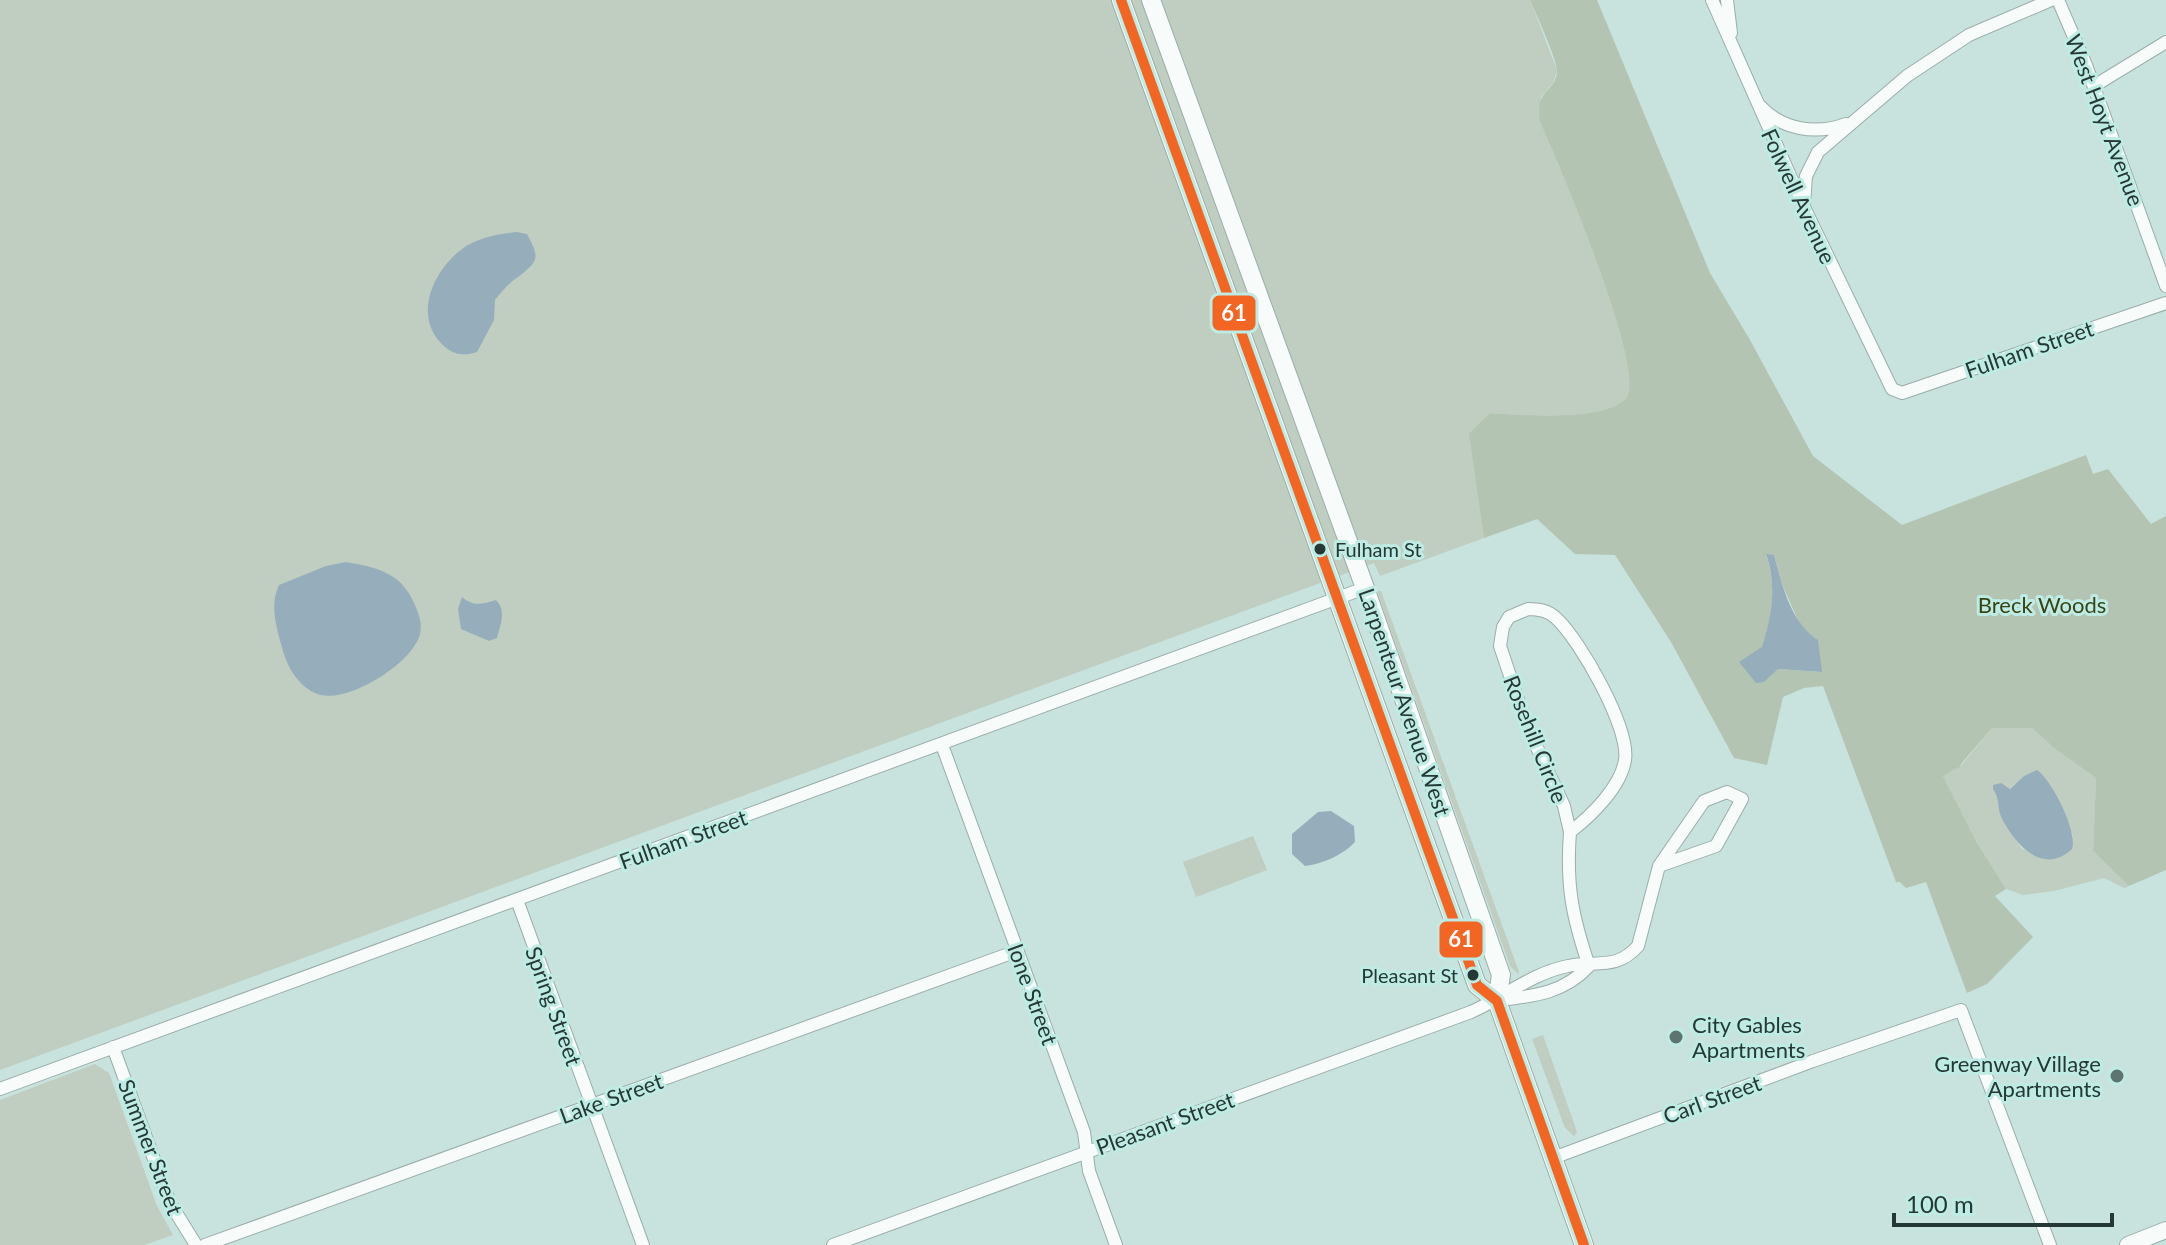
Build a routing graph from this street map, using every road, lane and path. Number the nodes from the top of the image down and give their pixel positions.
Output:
1 (1121, 0) edge
2 (1151, 0) edge
3 (1712, 0) edge
4 (1727, 0) edge
5 (2051, 0) edge
6 (2058, 0) edge
7 (2166, 42) edge
8 (1733, 48) junction
9 (2094, 86) junction
10 (1754, 99) junction
11 (1863, 114) junction
12 (1804, 207) junction
13 (2166, 286) edge
14 (2166, 303) edge
15 (1892, 389) joint
16 (1365, 588) junction
17 (1339, 598) junction
18 (942, 745) junction
19 (1570, 832) junction
20 (1659, 866) junction
21 (517, 900) junction
22 (1017, 951) junction
23 (1589, 966) junction
24 (1497, 1001) junction
25 (113, 1047) junction
26 (0, 1089) edge
27 (590, 1105) junction
28 (1088, 1152) junction
29 (1553, 1158) junction
30 (2166, 1230) edge
31 (196, 1245) edge
32 (205, 1245) edge
33 (643, 1245) edge
34 (833, 1245) edge
35 (1116, 1245) edge
36 (1584, 1245) edge
37 (2050, 1245) edge
38 (2128, 1245) edge

1 - 17 main road, Larpenteur Avenue West
2 - 16 main road, Larpenteur Avenue West
3 - 8 street, Folwell Avenue
4 - 8 street
5 - 11 street
6 - 9 street, West Hoyt Avenue
7 - 9 street
8 - 10 street, Folwell Avenue
9 - 13 street, West Hoyt Avenue
10 - 11 street
10 - 12 street, Folwell Avenue
11 - 12 street
12 - 15 street, Folwell Avenue
14 - 15 street, Fulham Street
16 - 17 street, Fulham Street
16 - 24 main road, Larpenteur Avenue West
17 - 18 street, Fulham Street
17 - 24 main road, Larpenteur Avenue West
18 - 21 street, Fulham Street
18 - 22 street, Ione Street
19 - 19 street, Rosehill Circle
19 - 23 street, Rosehill Circle
20 - 20 street, Pleasant Street
20 - 23 street, Pleasant Street
21 - 25 street, Fulham Street
21 - 27 street, Spring Street
22 - 27 street, Lake Street
22 - 28 street, Ione Street
23 - 24 street, Pleasant Street
24 - 28 street, Pleasant Street
24 - 29 main road, Larpenteur Avenue West
25 - 26 street, Fulham Street
25 - 31 street, Summer Street
27 - 32 street, Lake Street
27 - 33 street, Spring Street
28 - 34 street, Pleasant Street
28 - 35 street, Ione Street
29 - 36 main road, Larpenteur Avenue West
29 - 37 street, Carl Street
30 - 38 street

